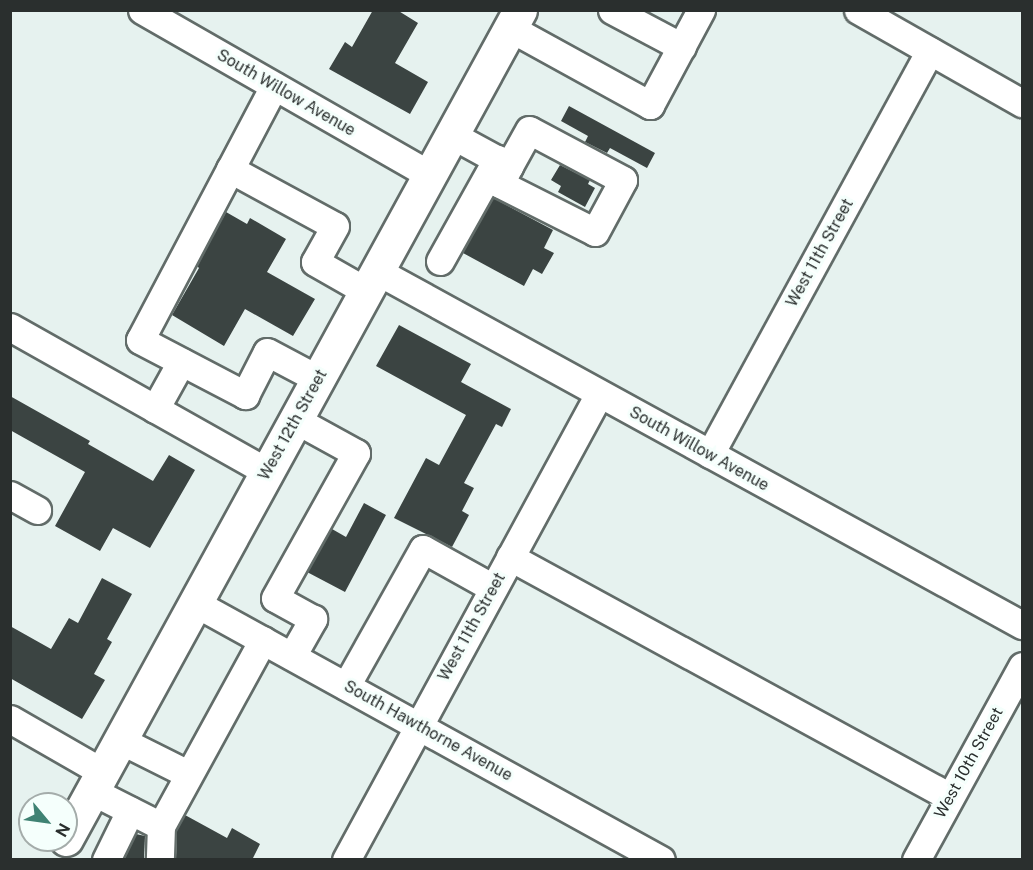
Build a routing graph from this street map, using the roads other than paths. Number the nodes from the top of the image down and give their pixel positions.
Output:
1 (142, 10) edge
2 (612, 10) edge
3 (701, 10) edge
4 (858, 10) edge
5 (515, 19) edge
6 (682, 47) junction
7 (930, 51) junction
8 (274, 86) junction
9 (1023, 103) edge
10 (452, 135) junction
11 (230, 169) junction
12 (430, 175) junction
13 (440, 261) dead end
14 (371, 281) junction
15 (10, 327) edge
16 (181, 362) junction
17 (318, 379) junction
18 (599, 394) junction
19 (155, 409) junction
20 (296, 420) junction
21 (710, 454) junction
22 (267, 472) junction
23 (10, 495) edge
24 (37, 510) dead end
25 (510, 557) junction
26 (493, 588) junction
27 (195, 603) junction
28 (1023, 625) edge
29 (262, 640) junction
30 (292, 657) junction
31 (1023, 666) edge
32 (346, 686) junction
33 (10, 719) edge
34 (418, 726) junction
35 (120, 740) junction
36 (188, 774) junction
37 (97, 781) junction
38 (951, 797) junction
39 (130, 811) junction
40 (78, 817) edge
41 (161, 826) junction
42 (106, 860) edge
43 (160, 860) edge
44 (346, 860) edge
45 (661, 860) edge
46 (916, 860) edge

1 - 8 street, South Willow Avenue
2 - 6 street
3 - 6 street
4 - 7 street
5 - 6 street
5 - 10 main road, West 12th Street
7 - 9 street
7 - 21 street, West 11th Street
8 - 11 street
8 - 12 street, South Willow Avenue
10 - 12 main road, West 12th Street
10 - 13 street
11 - 14 street, South Willow Avenue
11 - 16 street
12 - 14 main road, West 12th Street
14 - 17 main road, West 12th Street
14 - 18 street, South Willow Avenue
15 - 19 street
16 - 17 street
16 - 19 street
17 - 20 main road, West 12th Street
18 - 21 street, South Willow Avenue
18 - 25 street, West 11th Street
19 - 22 street
20 - 22 main road, West 12th Street
20 - 30 street
21 - 28 street, South Willow Avenue
22 - 27 main road, West 12th Street
23 - 24 street
25 - 26 street, West 11th Street
25 - 38 street
26 - 32 street
26 - 34 street, West 11th Street
27 - 29 street, South Hawthorne Avenue
27 - 35 main road, West 12th Street
29 - 30 street, South Hawthorne Avenue
29 - 36 street
30 - 32 street, South Hawthorne Avenue
31 - 38 street, West 10th Street
32 - 34 street, South Hawthorne Avenue
33 - 37 street
34 - 44 street, West 11th Street
34 - 45 street, South Hawthorne Avenue
35 - 36 street
35 - 37 main road, West 12th Street
36 - 41 street
37 - 39 street
37 - 40 main road, West 12th Street
38 - 46 street, West 10th Street
39 - 41 street
39 - 42 street
41 - 43 street

